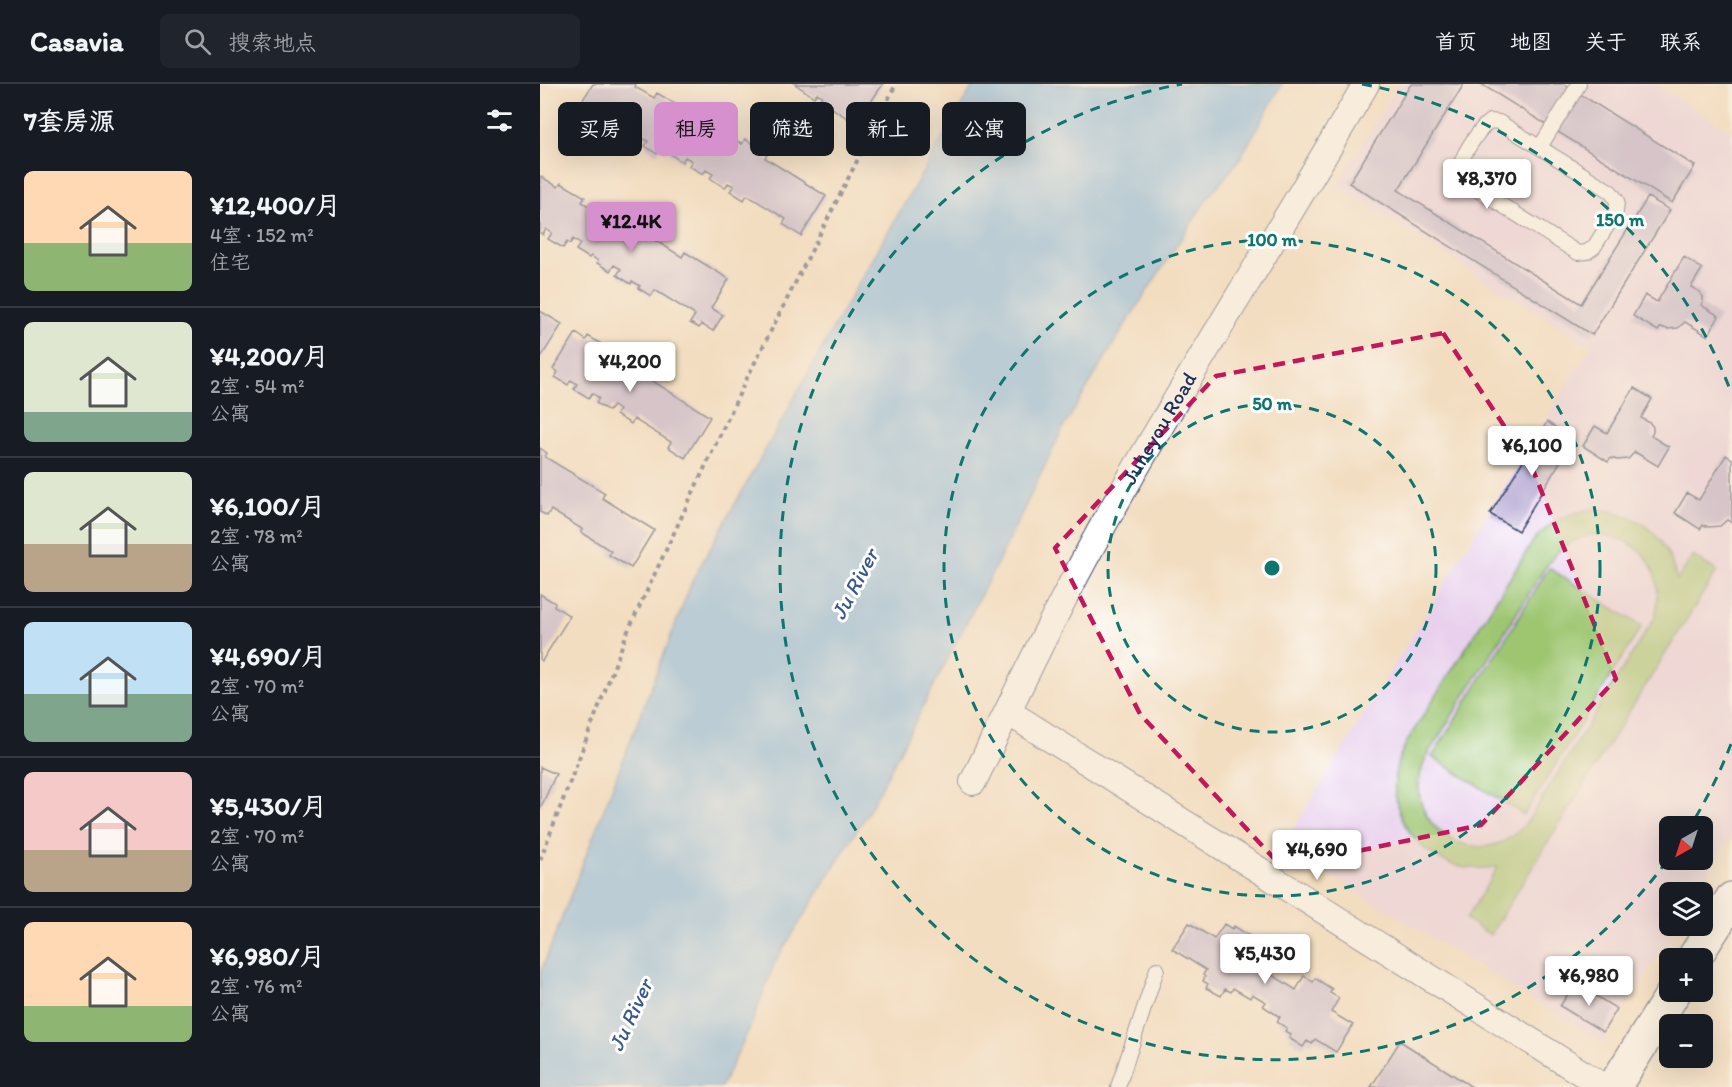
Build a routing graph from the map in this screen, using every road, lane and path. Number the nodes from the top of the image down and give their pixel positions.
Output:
1 (896, 84) edge
2 (1366, 84) edge
3 (1579, 84) edge
4 (1540, 147) junction
5 (1008, 712) junction
6 (973, 782) dead end
7 (540, 860) edge
8 (1732, 899) edge
9 (1701, 948) edge
10 (1157, 969) dead end
11 (1668, 1002) edge
12 (1118, 1087) edge
13 (1604, 1087) edge
14 (1614, 1087) edge

1 - 7 path
2 - 5 street, Juheyou Road
3 - 4 lane
4 - 4 lane
5 - 6 street, Juheyou Road
5 - 13 street
8 - 9 street
10 - 12 lane
11 - 14 street

